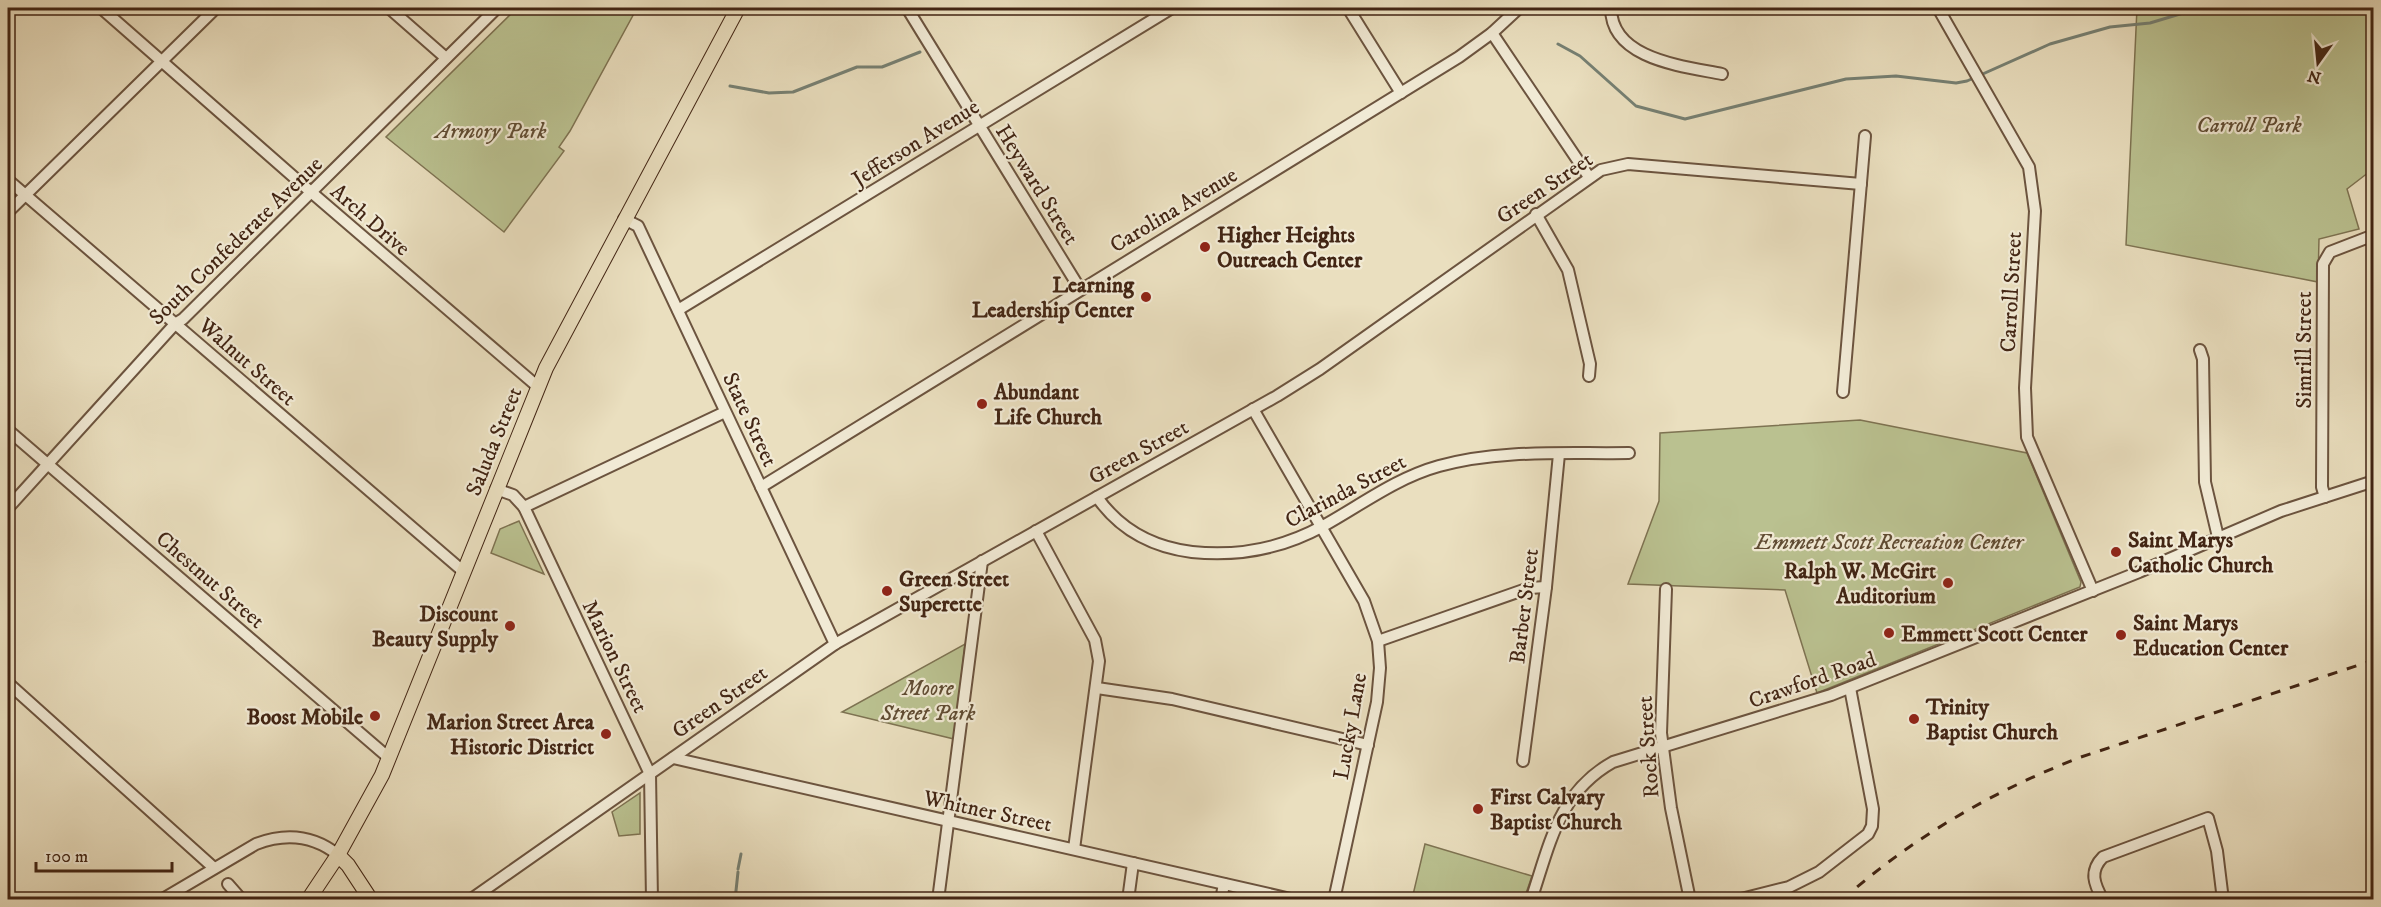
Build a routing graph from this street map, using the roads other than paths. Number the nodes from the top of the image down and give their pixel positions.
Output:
1 (101, 8) edge
2 (216, 8) edge
3 (389, 8) edge
4 (497, 8) edge
5 (738, 8) edge
6 (907, 8) edge
7 (1172, 8) edge
8 (1348, 8) edge
9 (1519, 8) edge
10 (1611, 8) edge
11 (1938, 8) edge
12 (1511, 12) edge
13 (1492, 33) junction
14 (446, 58) junction
15 (161, 62) junction
16 (1722, 74) dead end
17 (1401, 93) junction
18 (980, 125) junction
19 (1865, 136) dead end
20 (1589, 177) junction
21 (8, 180) edge
22 (1861, 184) junction
23 (311, 193) junction
24 (24, 195) junction
25 (8, 212) edge
26 (1536, 214) junction
27 (624, 219) junction
28 (2373, 235) edge
29 (1080, 289) junction
30 (678, 310) junction
31 (175, 324) junction
32 (2200, 350) dead end
33 (1589, 376) dead end
34 (537, 386) junction
35 (1844, 392) dead end
36 (1253, 409) junction
37 (725, 412) junction
38 (8, 430) edge
39 (1629, 453) dead end
40 (1559, 454) junction
41 (47, 464) junction
42 (2373, 481) edge
43 (761, 487) junction
44 (496, 489) junction
45 (1097, 497) junction
46 (2325, 497) junction
47 (524, 507) junction
48 (8, 508) edge
49 (1322, 527) junction
50 (1036, 531) junction
51 (2218, 537) junction
52 (982, 561) junction
53 (464, 572) junction
54 (1546, 587) junction
55 (1666, 589) dead end
56 (2093, 591) junction
57 (1378, 641) junction
58 (836, 644) junction
59 (8, 683) edge
60 (1096, 688) junction
61 (1850, 688) junction
62 (1368, 745) junction
63 (1664, 746) junction
64 (389, 758) junction
65 (673, 758) junction
66 (1523, 761) dead end
67 (650, 774) junction
68 (948, 822) junction
69 (1074, 849) junction
70 (338, 855) junction
71 (1133, 863) junction
72 (214, 868) junction
73 (228, 884) dead end
74 (1224, 884) junction
75 (161, 900) edge
76 (242, 900) edge
77 (308, 900) edge
78 (371, 900) edge
79 (470, 900) edge
80 (652, 900) edge
81 (938, 900) edge
82 (1128, 900) edge
83 (1221, 900) edge
84 (1295, 900) edge
85 (1334, 900) edge
86 (1532, 900) edge
87 (1690, 900) edge
88 (1737, 900) edge
89 (2103, 900) edge
90 (2223, 900) edge

1 - 15 street, Arch Drive
2 - 15 street
3 - 14 street
4 - 14 street, South Confederate Avenue
5 - 27 main road, Saluda Street
6 - 18 street, Heyward Street
7 - 18 street, Jefferson Avenue
8 - 17 street
9 - 12 street, Carolina Avenue
10 - 16 street
11 - 56 street, Carroll Street
12 - 13 street, Carolina Avenue
13 - 17 street, Carolina Avenue
13 - 20 street
14 - 23 street, South Confederate Avenue
15 - 23 street, Arch Drive
15 - 24 street
17 - 29 street, Carolina Avenue
18 - 29 street, Heyward Street
18 - 30 street, Jefferson Avenue
19 - 22 street
20 - 22 street, Green Street
20 - 26 street, Green Street
21 - 24 street, Walnut Street
22 - 35 street
23 - 31 street, South Confederate Avenue
23 - 34 street, Arch Drive
24 - 25 street
24 - 31 street, Walnut Street
26 - 33 street
26 - 36 street, Green Street
27 - 30 street, State Street
27 - 34 main road, Saluda Street
28 - 46 street, Simrill Street
29 - 43 street, Carolina Avenue
30 - 37 street, State Street
31 - 41 street, South Confederate Avenue
31 - 53 street, Walnut Street
32 - 51 street
34 - 44 main road, Saluda Street
36 - 45 street, Green Street
36 - 49 street, Lucky Lane
37 - 43 street, State Street
37 - 47 street
38 - 41 street, Chestnut Street
39 - 40 street, Clarinda Street
40 - 49 street, Clarinda Street
40 - 54 street, Barber Street
41 - 48 street, South Confederate Avenue
41 - 64 street, Chestnut Street
42 - 46 street, Crawford Road
43 - 58 street, State Street
44 - 47 street
44 - 53 main road, Saluda Street
45 - 49 street, Clarinda Street
45 - 50 street, Green Street
46 - 51 street, Crawford Road
47 - 67 street, Marion Street
49 - 57 street, Lucky Lane
50 - 52 street, Green Street
50 - 60 street
51 - 56 street, Crawford Road
52 - 58 street, Green Street
52 - 68 street
53 - 64 main road, Saluda Street
54 - 57 street
54 - 66 street, Barber Street
55 - 63 street, Rock Street
56 - 61 street, Crawford Road
57 - 62 street, Lucky Lane
58 - 65 street, Green Street
59 - 72 street
60 - 62 street
60 - 69 street
61 - 63 street, Crawford Road
61 - 88 street
62 - 85 street, Lucky Lane
63 - 86 street, Crawford Road
63 - 87 street, Rock Street
64 - 70 main road, Saluda Street
65 - 67 street, Green Street
65 - 68 street, Whitner Street
67 - 79 street, Green Street
67 - 80 street, Marion Street
68 - 69 street, Whitner Street
68 - 81 street
69 - 71 street, Whitner Street
70 - 72 street
70 - 77 main road, Saluda Street
70 - 78 main road
71 - 74 street, Whitner Street
71 - 82 street
72 - 75 street
73 - 76 street
74 - 83 street
74 - 84 street, Whitner Street
89 - 90 street

